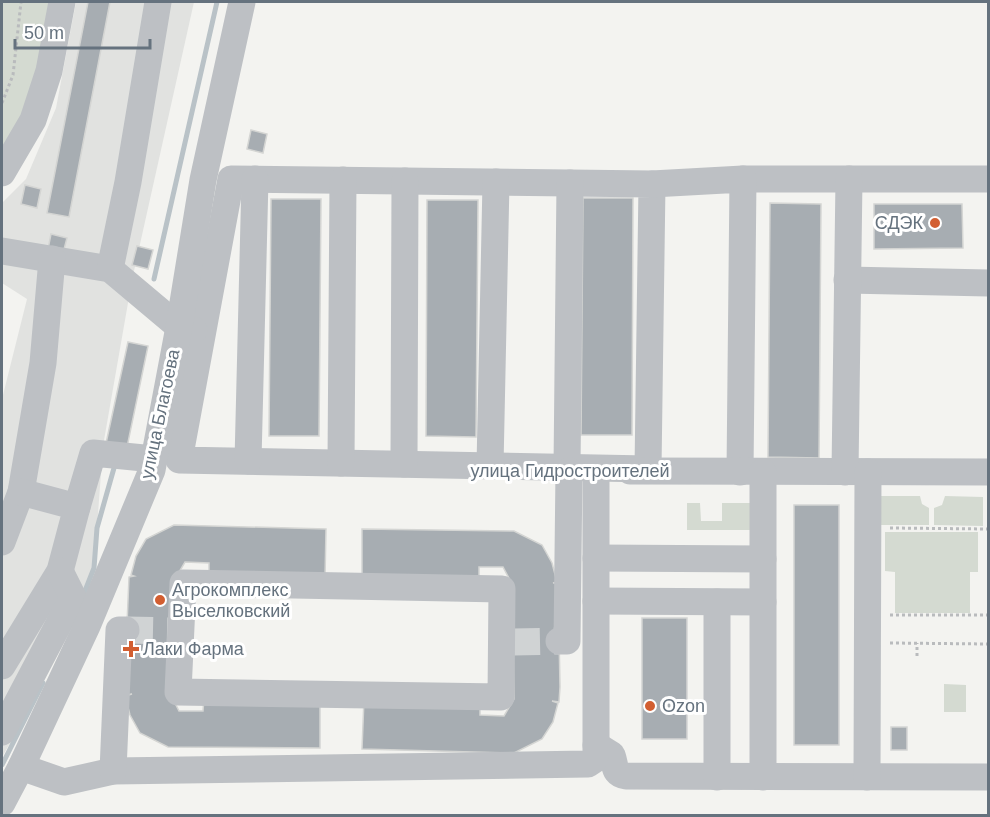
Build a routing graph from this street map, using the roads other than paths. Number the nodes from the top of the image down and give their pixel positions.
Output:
1 (62, 2) edge
2 (158, 2) edge
3 (242, 2) edge
4 (2, 173) edge
5 (255, 179) junction
6 (743, 179) junction
7 (849, 179) junction
8 (988, 179) edge
9 (343, 180) junction
10 (405, 181) junction
11 (496, 182) junction
12 (570, 183) junction
13 (652, 184) junction
14 (2, 252) edge
15 (52, 259) junction
16 (110, 269) junction
17 (847, 280) junction
18 (988, 283) edge
19 (175, 320) junction
20 (248, 461) junction
21 (341, 463) junction
22 (404, 464) junction
23 (153, 465) junction
24 (489, 466) junction
25 (568, 469) junction
26 (597, 471) junction
27 (752, 472) junction
28 (856, 472) junction
29 (988, 472) edge
30 (21, 492) junction
31 (77, 507) junction
32 (2, 542) edge
33 (596, 558) junction
34 (763, 559) junction
35 (60, 571) junction
36 (596, 602) junction
37 (717, 602) junction
38 (763, 602) junction
39 (126, 630) dead end
40 (559, 641) dead end
41 (508, 642) joint
42 (2, 666) edge
43 (2, 732) edge
44 (596, 745) junction
45 (21, 767) junction
46 (113, 771) junction
47 (717, 777) junction
48 (763, 777) junction
49 (867, 777) junction
50 (988, 777) edge
51 (2, 803) edge

1 - 4 street
2 - 16 street
3 - 19 street, улица Благоева
5 - 9 street
5 - 19 street
5 - 20 street
6 - 7 street
6 - 13 street
6 - 27 street
7 - 8 street
7 - 17 street
9 - 10 street
9 - 21 street
10 - 11 street
10 - 22 street
11 - 12 street
11 - 24 street
12 - 13 street
12 - 25 street
13 - 25 street
14 - 15 street
15 - 16 street
15 - 30 street
16 - 19 street
17 - 18 street
17 - 28 street
19 - 20 street
19 - 23 street, улица Благоева
20 - 21 street
21 - 22 street
22 - 24 street
23 - 25 street, улица Гидростроителей
23 - 31 street, улица Гидростроителей
23 - 45 street, улица Благоева
24 - 25 street
25 - 26 street, улица Гидростроителей
25 - 40 street
26 - 27 street, улица Гидростроителей
26 - 33 street
27 - 28 street, улица Гидростроителей
27 - 34 street
28 - 29 street, улица Гидростроителей
28 - 49 street
30 - 31 street
30 - 32 street
31 - 35 street
33 - 34 street
33 - 36 street
34 - 38 street
35 - 42 street
35 - 43 street
36 - 37 street
36 - 44 street
37 - 38 street
37 - 47 street
38 - 48 street
39 - 46 street
41 - 41 street
44 - 46 street
44 - 47 street
45 - 46 street
45 - 51 street, улица Благоева
47 - 48 street
48 - 49 street
49 - 50 street

